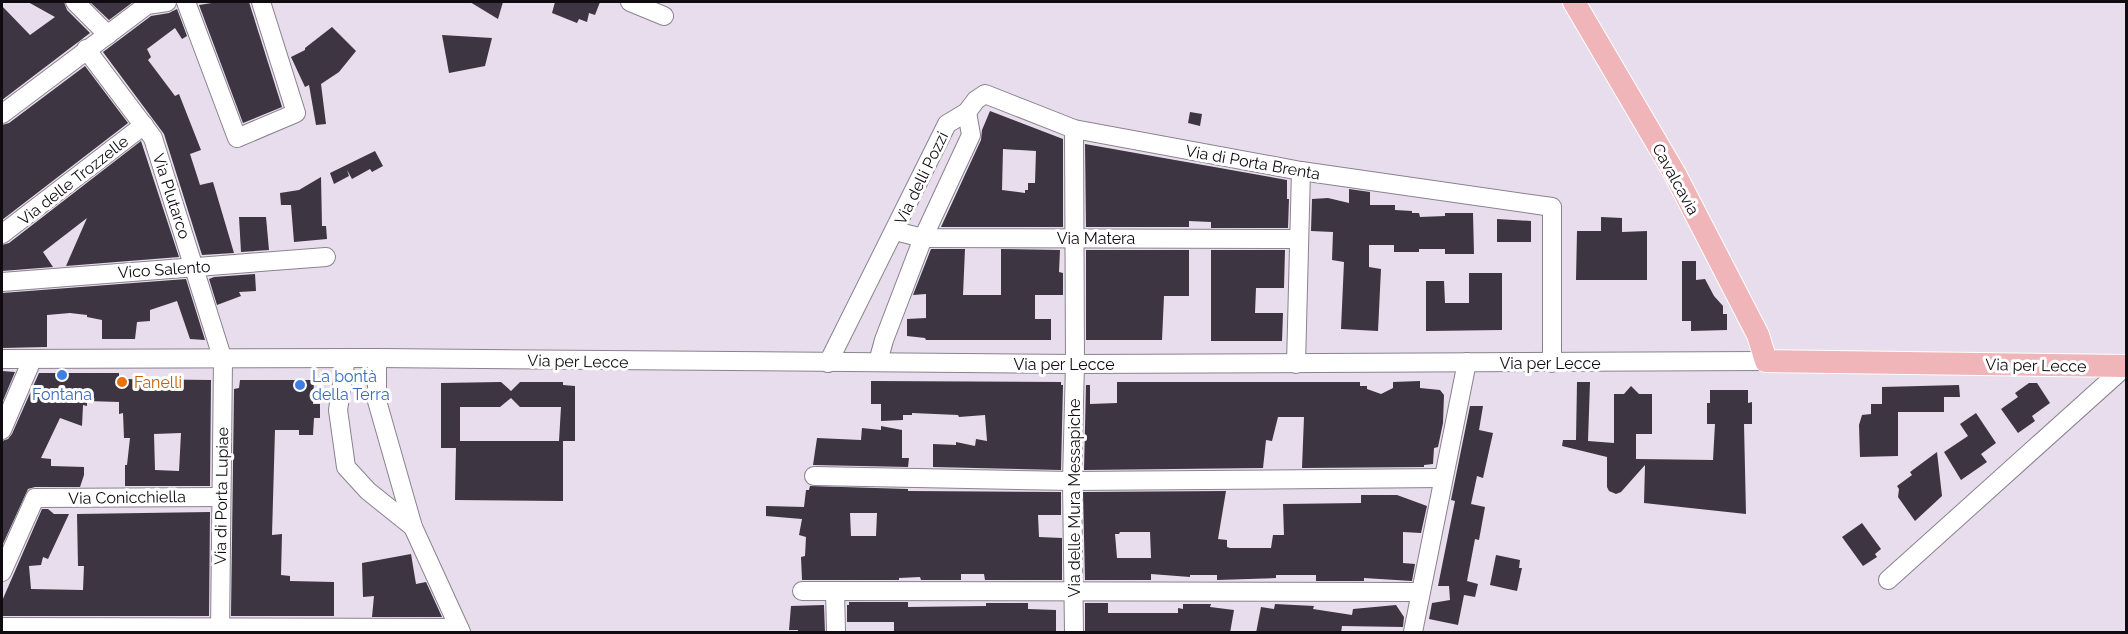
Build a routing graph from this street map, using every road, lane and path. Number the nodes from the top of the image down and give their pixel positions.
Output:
1 (75, 2) edge
2 (166, 2) edge
3 (186, 2) edge
4 (261, 2) edge
5 (630, 2) edge
6 (1574, 2) edge
7 (664, 16) dead end
8 (108, 35) junction
9 (86, 50) junction
10 (968, 112) junction
11 (2, 114) edge
12 (144, 124) junction
13 (1074, 129) junction
14 (1300, 171) junction
15 (895, 231) junction
16 (2, 234) edge
17 (923, 238) junction
18 (1073, 238) junction
19 (1299, 239) junction
20 (326, 257) dead end
21 (194, 267) junction
22 (2, 282) edge
23 (346, 358) junction
24 (377, 358) junction
25 (2, 359) edge
26 (32, 360) junction
27 (223, 360) junction
28 (1766, 361) junction
29 (878, 362) junction
30 (1467, 362) junction
31 (828, 363) junction
32 (1552, 363) junction
33 (1075, 364) junction
34 (1296, 364) junction
35 (2126, 366) edge
36 (2, 430) edge
37 (814, 477) dead end
38 (1443, 478) junction
39 (1072, 481) junction
40 (220, 496) junction
41 (413, 527) junction
42 (9, 535) edge
43 (2, 572) edge
44 (1888, 580) dead end
45 (802, 591) dead end
46 (835, 591) junction
47 (1074, 592) junction
48 (1419, 592) junction
49 (2, 627) edge
50 (220, 629) edge
51 (460, 630) edge
52 (836, 633) edge
53 (1074, 633) edge
54 (1413, 633) edge

1 - 8 street
2 - 8 street
3 - 4 street
5 - 7 street
6 - 28 main road, Cavalcavia
8 - 9 street
9 - 11 street
9 - 12 street, Via Plutarco
10 - 13 street, Via di Porta Brenta
10 - 15 street, Via delli Pozzi
10 - 17 street, Via delli Pozzi
12 - 16 street, Via delle Trozzelle
12 - 21 street, Via Plutarco
13 - 14 street, Via di Porta Brenta
13 - 18 street, Via delle Mura Messapiche
14 - 19 street
14 - 32 street, Via di Porta Brenta
15 - 17 street, Via Matera
15 - 31 street, Via delli Pozzi
17 - 18 street, Via Matera
17 - 29 street, Via delli Pozzi
18 - 19 street, Via Matera
18 - 33 street, Via delle Mura Messapiche
19 - 34 street
20 - 21 street, Vico Salento
21 - 22 street, Vico Salento
21 - 27 street, Via Plutarco
23 - 24 street, Via per Lecce
23 - 27 street, Via per Lecce
23 - 41 street
24 - 31 street, Via per Lecce
24 - 41 street
25 - 26 street, Via per Lecce
26 - 27 street, Via per Lecce
26 - 36 street
27 - 40 street, Via di Porta Lupiae
28 - 32 street, Via per Lecce
28 - 35 main road, Via per Lecce
29 - 31 street, Via per Lecce
29 - 33 street, Via per Lecce
30 - 32 street, Via per Lecce
30 - 34 street, Via per Lecce
30 - 38 street
33 - 34 street, Via per Lecce
33 - 39 street, Via delle Mura Messapiche
35 - 44 street
37 - 39 street
38 - 39 street
38 - 48 street
39 - 47 street, Via delle Mura Messapiche
40 - 42 street, Via Conicchiella
40 - 50 street, Via di Porta Lupiae
41 - 51 street
42 - 43 street
45 - 46 street
46 - 47 street
46 - 52 street
47 - 48 street
47 - 53 street, Via delle Mura Messapiche
48 - 54 street
49 - 50 street
50 - 51 street

